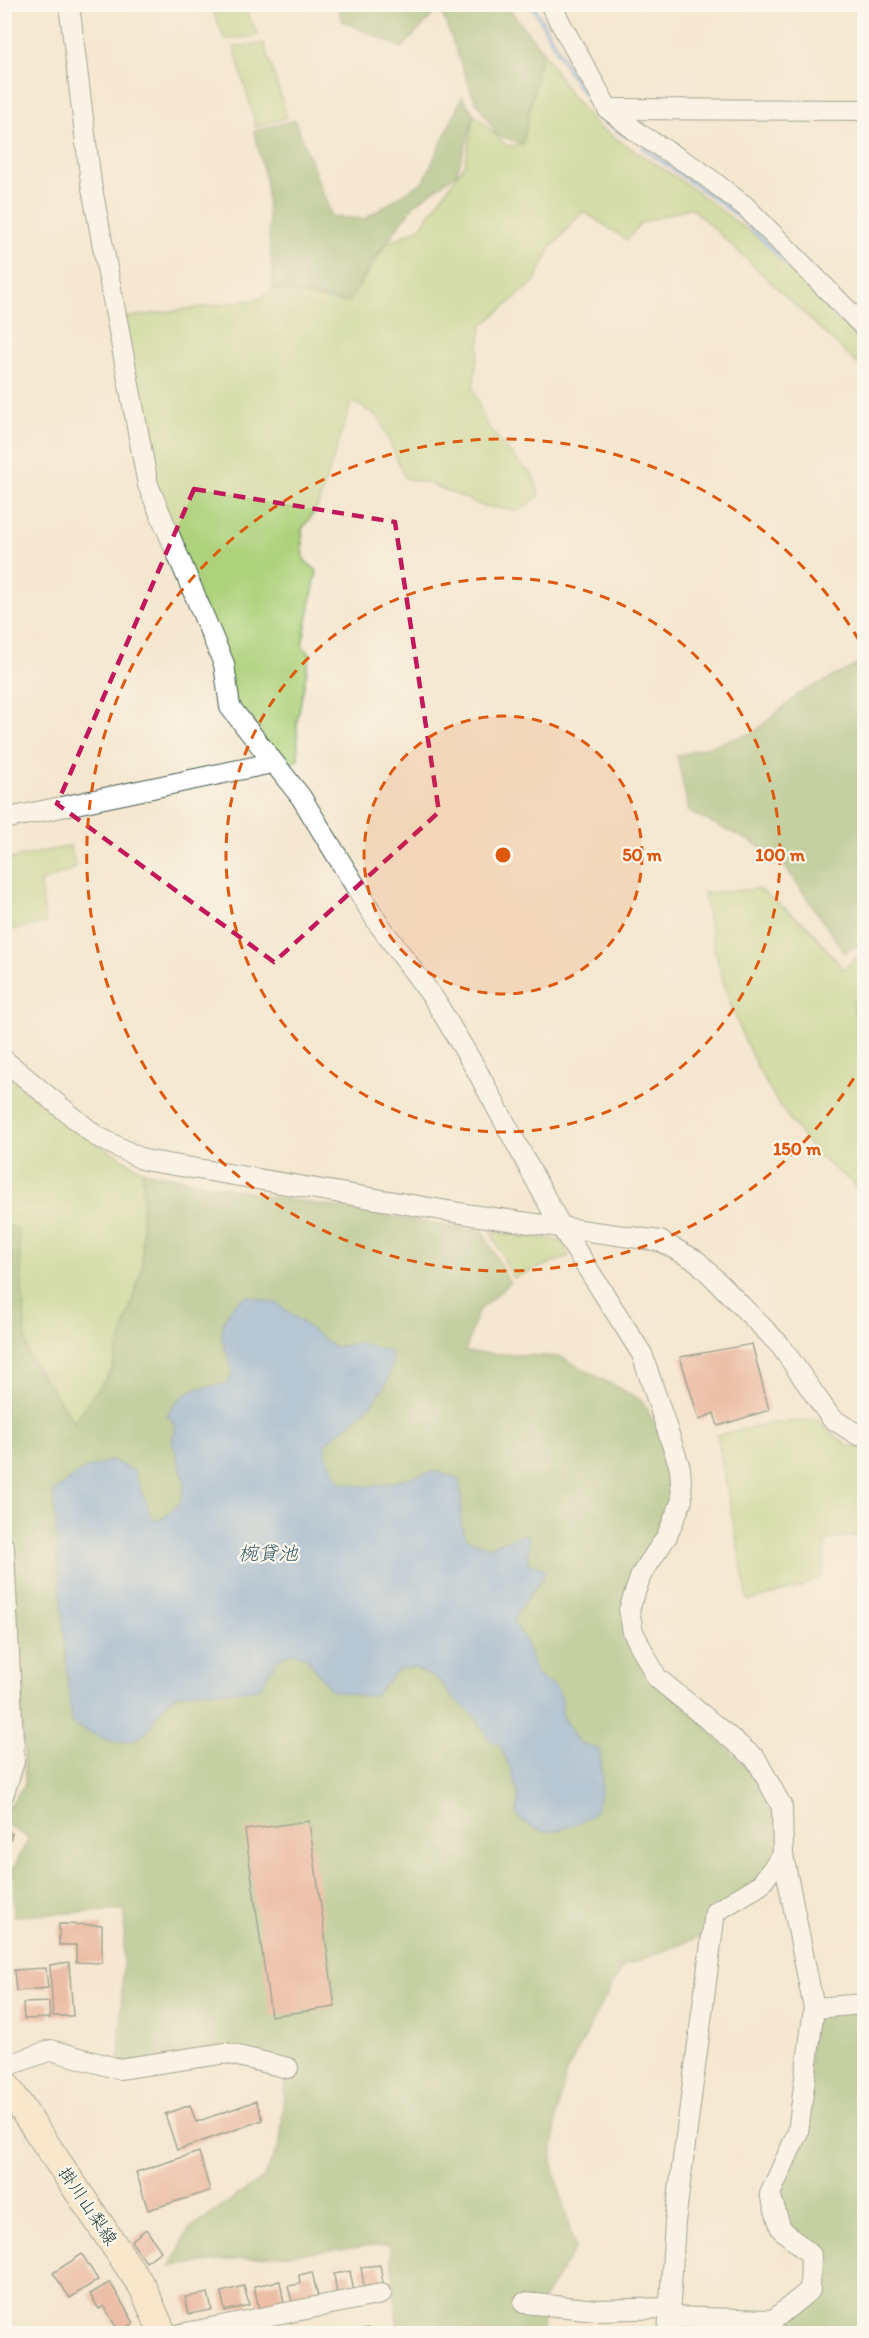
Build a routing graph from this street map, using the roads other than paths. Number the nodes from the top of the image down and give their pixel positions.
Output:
1 (69, 4) edge
2 (550, 4) edge
3 (608, 109) junction
4 (864, 110) edge
5 (864, 327) edge
6 (272, 763) junction
7 (4, 819) edge
8 (4, 1060) edge
9 (560, 1225) junction
10 (864, 1436) edge
11 (4, 1546) edge
12 (4, 1793) edge
13 (783, 1855) junction
14 (864, 2004) edge
15 (814, 2008) junction
16 (4, 2067) edge
17 (288, 2068) dead end
18 (4, 2082) edge
19 (381, 2294) dead end
20 (524, 2303) dead end
21 (669, 2319) edge
22 (772, 2327) edge
23 (164, 2334) edge
24 (182, 2334) edge

1 - 6 street
2 - 3 street
3 - 4 street
3 - 5 street
6 - 7 street
6 - 9 street
8 - 9 street
9 - 10 street
9 - 13 street
11 - 12 street
13 - 15 street
13 - 21 street
14 - 15 street
15 - 22 street
16 - 17 street
18 - 23 main road, 掛川山梨線
19 - 24 street
20 - 21 street
21 - 22 street

